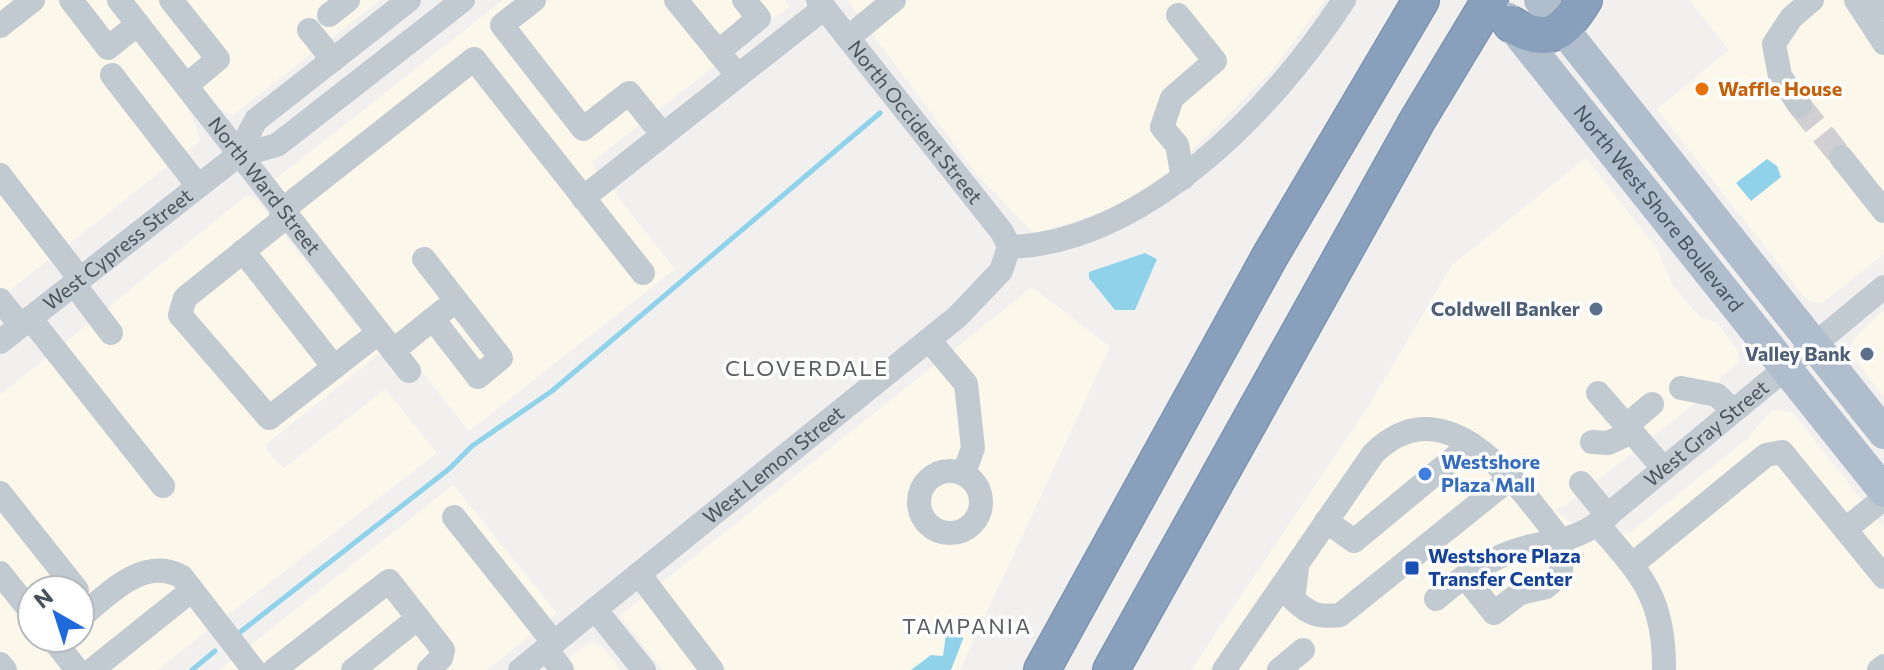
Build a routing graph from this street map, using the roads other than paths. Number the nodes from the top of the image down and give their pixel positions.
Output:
1 (33, 0) edge
2 (71, 0) edge
3 (119, 0) edge
4 (171, 0) edge
5 (348, 0) edge
6 (409, 0) edge
7 (463, 0) edge
8 (534, 0) edge
9 (676, 0) edge
10 (744, 0) edge
11 (1344, 0) edge
12 (1421, 0) edge
13 (1540, 0) edge
14 (1584, 0) edge
15 (1812, 0) edge
16 (1856, 0) edge
17 (1878, 0) edge
18 (890, 1) edge
19 (821, 4) edge
20 (1497, 8) edge
21 (1884, 8) edge
22 (329, 15) dead end
23 (1178, 15) dead end
24 (138, 24) junction
25 (0, 26) edge
26 (309, 30) dead end
27 (1563, 30) junction
28 (848, 38) junction
29 (1884, 43) edge
30 (718, 52) junction
31 (333, 60) junction
32 (112, 75) dead end
33 (738, 76) junction
34 (187, 85) junction
35 (1800, 106) tunnel mouth
36 (663, 135) junction
37 (1177, 145) junction
38 (1216, 149) junction
39 (237, 156) junction
40 (1841, 157) tunnel mouth
41 (0, 175) edge
42 (1183, 178) junction
43 (198, 186) junction
44 (583, 198) junction
45 (1884, 211) edge
46 (284, 214) junction
47 (1009, 247) junction
48 (243, 251) junction
49 (424, 259) dead end
50 (643, 273) dead end
51 (77, 282) junction
52 (1884, 287) edge
53 (0, 300) edge
54 (457, 301) junction
55 (433, 319) junction
56 (25, 322) junction
57 (111, 333) dead end
58 (929, 340) junction
59 (0, 342) edge
60 (386, 342) junction
61 (1813, 344) junction
62 (334, 367) junction
63 (1785, 367) junction
64 (409, 371) dead end
65 (1681, 388) dead end
66 (1598, 393) dead end
67 (1652, 404) dead end
68 (1733, 411) junction
69 (1630, 428) junction
70 (1884, 433) edge
71 (1592, 442) dead end
72 (1471, 444) junction
73 (1664, 469) junction
74 (964, 473) dead end
75 (1512, 477) junction
76 (1581, 483) dead end
77 (163, 486) dead end
78 (1884, 491) edge
79 (0, 493) edge
80 (1884, 498) edge
81 (454, 517) dead end
82 (1603, 520) junction
83 (1326, 521) junction
84 (1846, 529) junction
85 (1562, 542) junction
86 (1300, 557) junction
87 (1633, 564) junction
88 (0, 573) edge
89 (61, 574) edge
90 (639, 574) junction
91 (1465, 577) junction
92 (1884, 577) edge
93 (192, 590) junction
94 (16, 593) edge
95 (96, 595) edge
96 (1436, 599) dead end
97 (595, 609) junction
98 (418, 618) junction
99 (550, 646) junction
100 (1303, 650) dead end
101 (0, 664) edge
102 (1884, 666) edge
103 (5, 670) edge
104 (92, 670) edge
105 (254, 670) edge
106 (274, 670) edge
107 (353, 670) edge
108 (429, 670) edge
109 (520, 670) edge
110 (562, 670) edge
111 (644, 670) edge
112 (712, 670) edge
113 (1042, 670) edge
114 (1111, 670) edge
115 (1224, 670) edge
116 (1279, 670) edge
117 (1664, 670) edge
118 (1879, 670) edge

1 - 25 street
2 - 24 street
3 - 24 street, North Ward Street
4 - 34 street
5 - 22 street
6 - 31 street, West Cypress Street
7 - 39 street, West Cypress Street
8 - 36 street
9 - 30 street
10 - 30 street
11 - 38 street
12 - 113 highway
13 - 27 main road, North West Shore Boulevard
14 - 27 highway
15 - 35 street
16 - 29 street
17 - 21 street
18 - 28 street
19 - 28 street, North Occident Street
19 - 33 street
20 - 27 highway
20 - 63 main road, North West Shore Boulevard
20 - 114 highway
23 - 37 street
24 - 34 street, North Ward Street
26 - 31 street
27 - 61 main road, North West Shore Boulevard
28 - 47 street, North Occident Street
30 - 33 street
31 - 39 street, West Cypress Street
32 - 43 street
33 - 36 street
34 - 39 street, North Ward Street
36 - 44 street
37 - 38 street
37 - 42 street
38 - 42 street
39 - 43 street, West Cypress Street
39 - 46 street, North Ward Street
40 - 45 street
41 - 51 street
42 - 47 street
43 - 51 street, West Cypress Street
44 - 46 street
44 - 50 street
46 - 48 street
46 - 60 street, North Ward Street
47 - 58 street, West Lemon Street
48 - 62 street
48 - 62 street
49 - 54 street
51 - 56 street, West Cypress Street
51 - 57 street
52 - 61 street, West Gray Street
53 - 56 street
54 - 55 street
54 - 55 street
55 - 60 street
56 - 59 street, West Cypress Street
56 - 77 street
58 - 74 street
58 - 90 street, West Lemon Street
60 - 62 street
60 - 64 street, North Ward Street
61 - 63 street, West Gray Street
61 - 70 main road, North West Shore Boulevard
63 - 68 street, West Gray Street
63 - 78 main road, North West Shore Boulevard
65 - 68 street
66 - 69 street
67 - 69 street
68 - 73 street, West Gray Street
69 - 71 street
69 - 73 street
72 - 75 street
72 - 83 street
72 - 83 street
73 - 82 street, West Gray Street
75 - 85 street
75 - 86 street
76 - 82 street
79 - 89 street
80 - 84 street
81 - 99 street
82 - 85 street, West Gray Street
82 - 87 street
83 - 86 street
84 - 87 street
84 - 92 street
85 - 91 street, West Gray Street
85 - 91 street
86 - 115 street
87 - 117 street
88 - 94 street
90 - 97 street, West Lemon Street
90 - 112 street
91 - 96 street, West Gray Street
93 - 95 street
93 - 104 street
93 - 105 street
97 - 99 street, West Lemon Street
97 - 111 street
98 - 106 street
98 - 107 street
98 - 108 street
99 - 109 street, West Lemon Street
99 - 110 street
100 - 116 street
101 - 103 street
102 - 118 street

